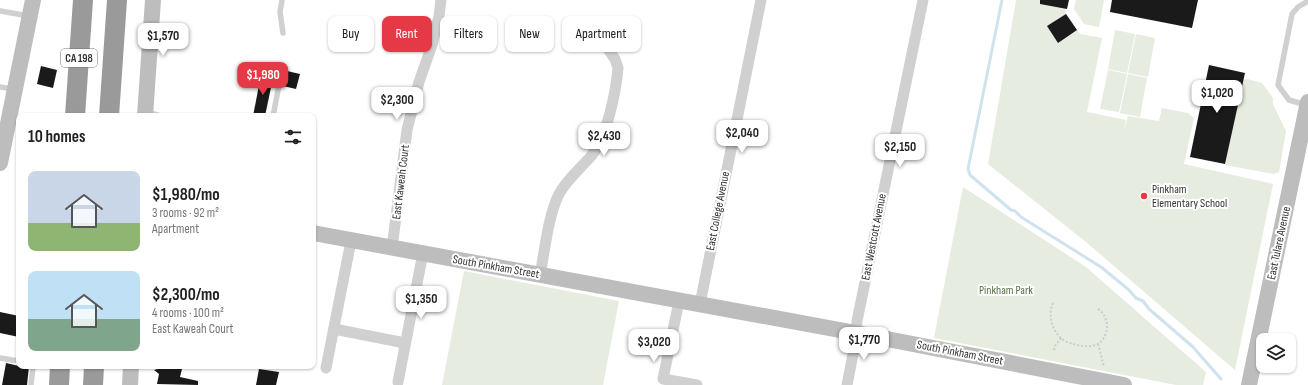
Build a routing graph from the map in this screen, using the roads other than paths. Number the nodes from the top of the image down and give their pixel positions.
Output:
1 (33, 0) edge
2 (83, 0) edge
3 (116, 0) edge
4 (153, 0) edge
5 (282, 0) edge
6 (441, 0) edge
7 (761, 0) edge
8 (922, 0) edge
9 (1308, 1) edge
10 (0, 11) edge
11 (30, 16) junction
12 (283, 33) dead end
13 (610, 52) edge
14 (281, 75) dead end
15 (8, 88) edge
16 (1308, 103) edge
17 (75, 113) edge
18 (109, 113) edge
19 (145, 113) edge
20 (274, 113) edge
21 (0, 163) edge
22 (316, 234) edge
23 (352, 241) junction
24 (392, 248) junction
25 (423, 253) junction
26 (540, 275) junction
27 (679, 301) junction
28 (700, 304) junction
29 (334, 329) junction
30 (856, 333) junction
31 (405, 343) junction
32 (0, 358) edge
33 (16, 361) edge
34 (326, 368) dead end
35 (33, 369) edge
36 (60, 369) edge
37 (94, 369) edge
38 (131, 369) edge
39 (398, 382) dead end
40 (31, 385) edge
41 (59, 385) edge
42 (93, 385) edge
43 (130, 385) edge
44 (697, 385) edge
45 (848, 385) edge
46 (1124, 385) edge
47 (1249, 385) edge

1 - 11 street
2 - 17 highway, CA 198
3 - 18 highway, CA 198
4 - 19 street
5 - 12 lane
6 - 24 street, East Kaweah Court
7 - 28 street, East College Avenue
8 - 30 street, East Westcott Avenue
9 - 16 lane
10 - 11 lane
11 - 15 street
13 - 26 street
14 - 20 lane
15 - 21 street
16 - 47 street, East Tulare Avenue
22 - 23 street, South Pinkham Street
23 - 24 street, South Pinkham Street
23 - 29 street
24 - 25 street, South Pinkham Street
25 - 26 street, South Pinkham Street
25 - 31 street
26 - 27 street, South Pinkham Street
27 - 28 street, South Pinkham Street
27 - 44 street
28 - 30 street, South Pinkham Street
29 - 31 street
29 - 34 street
30 - 45 street
30 - 46 street, South Pinkham Street
31 - 39 street
32 - 33 lane
35 - 40 lane
36 - 41 highway
37 - 42 highway
38 - 43 street

